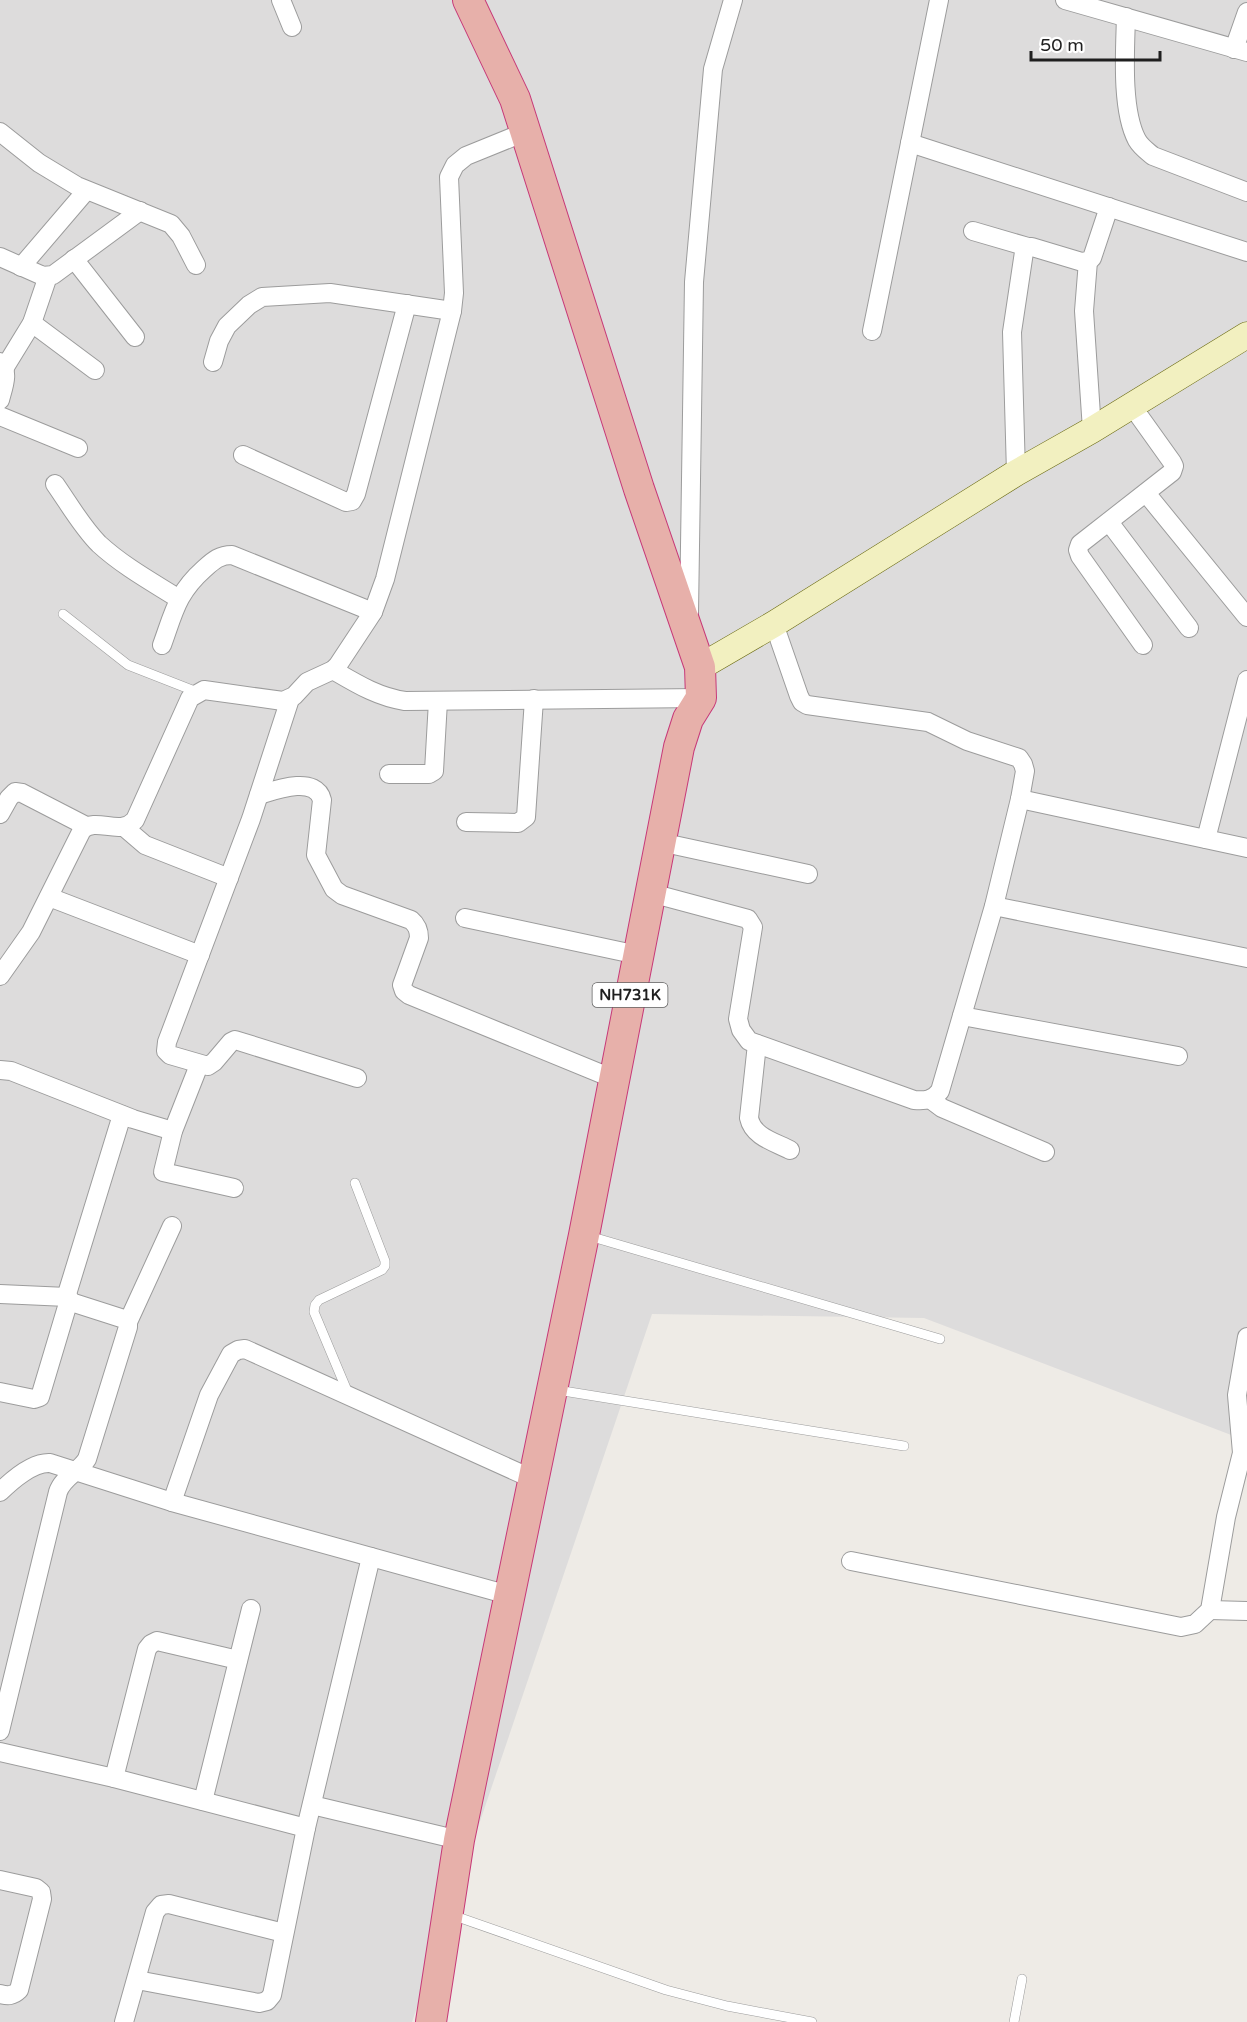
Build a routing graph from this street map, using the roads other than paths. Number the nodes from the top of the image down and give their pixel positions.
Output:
1 (281, 0) edge
2 (468, 0) edge
3 (733, 0) edge
4 (939, 0) edge
5 (1065, 0) edge
6 (1247, 12) edge
7 (1126, 17) junction
8 (292, 27) dead end
9 (1240, 50) edge
10 (525, 132) junction
11 (4, 142) edge
12 (910, 143) junction
13 (86, 191) junction
14 (1247, 192) edge
15 (1108, 207) junction
16 (140, 211) junction
17 (973, 231) dead end
18 (1028, 247) junction
19 (1247, 252) edge
20 (0, 257) edge
21 (75, 259) junction
22 (1088, 261) junction
23 (196, 265) dead end
24 (21, 267) junction
25 (48, 276) junction
26 (407, 304) junction
27 (452, 311) junction
28 (32, 323) junction
29 (872, 332) dead end
30 (1247, 335) edge
31 (135, 337) dead end
32 (213, 362) dead end
33 (2, 365) edge
34 (95, 370) dead end
35 (0, 400) edge
36 (1132, 405) junction
37 (0, 416) edge
38 (1092, 430) junction
39 (78, 448) dead end
40 (243, 455) dead end
41 (1016, 473) junction
42 (55, 484) dead end
43 (1146, 493) junction
44 (1109, 522) junction
45 (179, 599) junction
46 (373, 612) junction
47 (63, 614) dead end
48 (1247, 617) edge
49 (774, 624) junction
50 (1189, 628) dead end
51 (689, 635) junction
52 (162, 645) dead end
53 (1143, 645) dead end
54 (700, 667) junction
55 (333, 670) junction
56 (1247, 680) edge
57 (197, 693) junction
58 (701, 698) junction
59 (290, 699) junction
60 (534, 699) junction
61 (438, 701) junction
62 (389, 774) dead end
63 (259, 795) junction
64 (1020, 799) junction
65 (0, 814) edge
66 (466, 822) dead end
67 (86, 826) junction
68 (124, 828) junction
69 (1206, 839) junction
70 (660, 842) junction
71 (1247, 848) edge
72 (808, 874) dead end
73 (229, 878) junction
74 (651, 893) junction
75 (49, 897) junction
76 (994, 906) junction
77 (465, 918) dead end
78 (200, 955) junction
79 (638, 955) junction
80 (1247, 958) edge
81 (0, 976) edge
82 (963, 1016) junction
83 (757, 1044) junction
84 (1178, 1056) dead end
85 (199, 1065) junction
86 (0, 1070) edge
87 (357, 1078) dead end
88 (614, 1079) junction
89 (930, 1100) junction
90 (122, 1115) junction
91 (173, 1131) junction
92 (790, 1150) dead end
93 (1045, 1152) dead end
94 (355, 1183) dead end
95 (234, 1188) dead end
96 (172, 1226) dead end
97 (584, 1235) junction
98 (0, 1294) edge
99 (68, 1298) junction
100 (128, 1322) junction
101 (940, 1340) dead end
102 (1246, 1345) edge
103 (552, 1390) junction
104 (0, 1392) edge
105 (349, 1396) junction
106 (1244, 1441) edge
107 (904, 1446) dead end
108 (74, 1472) junction
109 (535, 1480) junction
110 (0, 1492) edge
111 (172, 1502) junction
112 (371, 1557) junction
113 (851, 1561) dead end
114 (509, 1595) junction
115 (251, 1609) dead end
116 (1210, 1610) junction
117 (1247, 1611) edge
118 (238, 1660) junction
119 (0, 1731) edge
120 (0, 1752) edge
121 (114, 1778) junction
122 (203, 1801) junction
123 (312, 1805) junction
124 (306, 1828) junction
125 (459, 1840) junction
126 (0, 1880) edge
127 (448, 1914) junction
128 (284, 1933) junction
129 (1022, 1979) dead end
130 (137, 1980) junction
131 (0, 1994) edge
132 (124, 2022) edge
133 (431, 2022) edge
134 (812, 2022) edge
135 (1014, 2022) edge

1 - 8 street
2 - 10 highway
3 - 51 street
4 - 12 street
5 - 7 street
6 - 9 street
7 - 9 street
7 - 14 street
10 - 27 street
10 - 51 highway
11 - 13 street
12 - 15 street
12 - 29 street
13 - 16 street
13 - 24 street
15 - 19 street
15 - 22 street
16 - 21 street
16 - 23 street
17 - 18 street
18 - 22 street
18 - 41 street
20 - 24 street
21 - 25 street
21 - 31 street
22 - 38 street
24 - 25 street
25 - 28 street
26 - 27 street
26 - 32 street
26 - 40 street
27 - 46 street
28 - 33 street
28 - 34 street
30 - 36 main road
33 - 35 street
36 - 38 main road
36 - 43 street
37 - 39 street
38 - 41 main road
41 - 49 main road
42 - 45 street
43 - 44 street
43 - 48 street
44 - 50 street
44 - 53 street
45 - 46 street
45 - 52 street
46 - 55 street
47 - 57 lane
49 - 54 main road
49 - 64 street
51 - 54 highway
54 - 58 highway
55 - 59 street
55 - 61 street
56 - 69 street
57 - 59 street
57 - 68 street
58 - 60 street
58 - 70 highway, NH731K
59 - 63 street
60 - 61 street
60 - 66 street
61 - 62 street
63 - 73 street
63 - 88 street
64 - 69 street
64 - 76 street
65 - 67 street
67 - 68 street
67 - 75 street
68 - 73 street
69 - 71 street
70 - 72 street
70 - 74 highway, NH731K
73 - 78 street
74 - 79 highway, NH731K
74 - 83 street
75 - 78 street
75 - 81 street
76 - 80 street
76 - 82 street
77 - 79 street
78 - 85 street
79 - 88 highway, NH731K
82 - 84 street
82 - 89 street
83 - 89 street
83 - 92 street
85 - 87 street
85 - 91 street
86 - 90 street
88 - 97 highway, NH731K
89 - 93 street
90 - 91 street
90 - 99 street
91 - 95 street
94 - 105 lane
96 - 100 street
97 - 101 lane
97 - 103 highway, NH731K
98 - 99 street
99 - 100 street
99 - 104 street
100 - 108 street
102 - 106 street
103 - 107 lane
103 - 109 highway, NH731K
105 - 109 street
105 - 111 street
106 - 116 street
108 - 110 street
108 - 111 street
108 - 119 street
109 - 114 highway, NH731K
111 - 112 street
112 - 114 street
112 - 123 street
113 - 116 street
114 - 125 highway, NH731K
115 - 118 street
116 - 117 street
118 - 121 street
118 - 122 street
120 - 121 street
121 - 122 street
122 - 124 street
123 - 124 street
123 - 125 street
124 - 128 street
125 - 127 highway, NH731K
126 - 131 street
127 - 133 highway, NH731K
127 - 134 lane
128 - 130 street
128 - 130 street
129 - 135 lane
130 - 132 street

